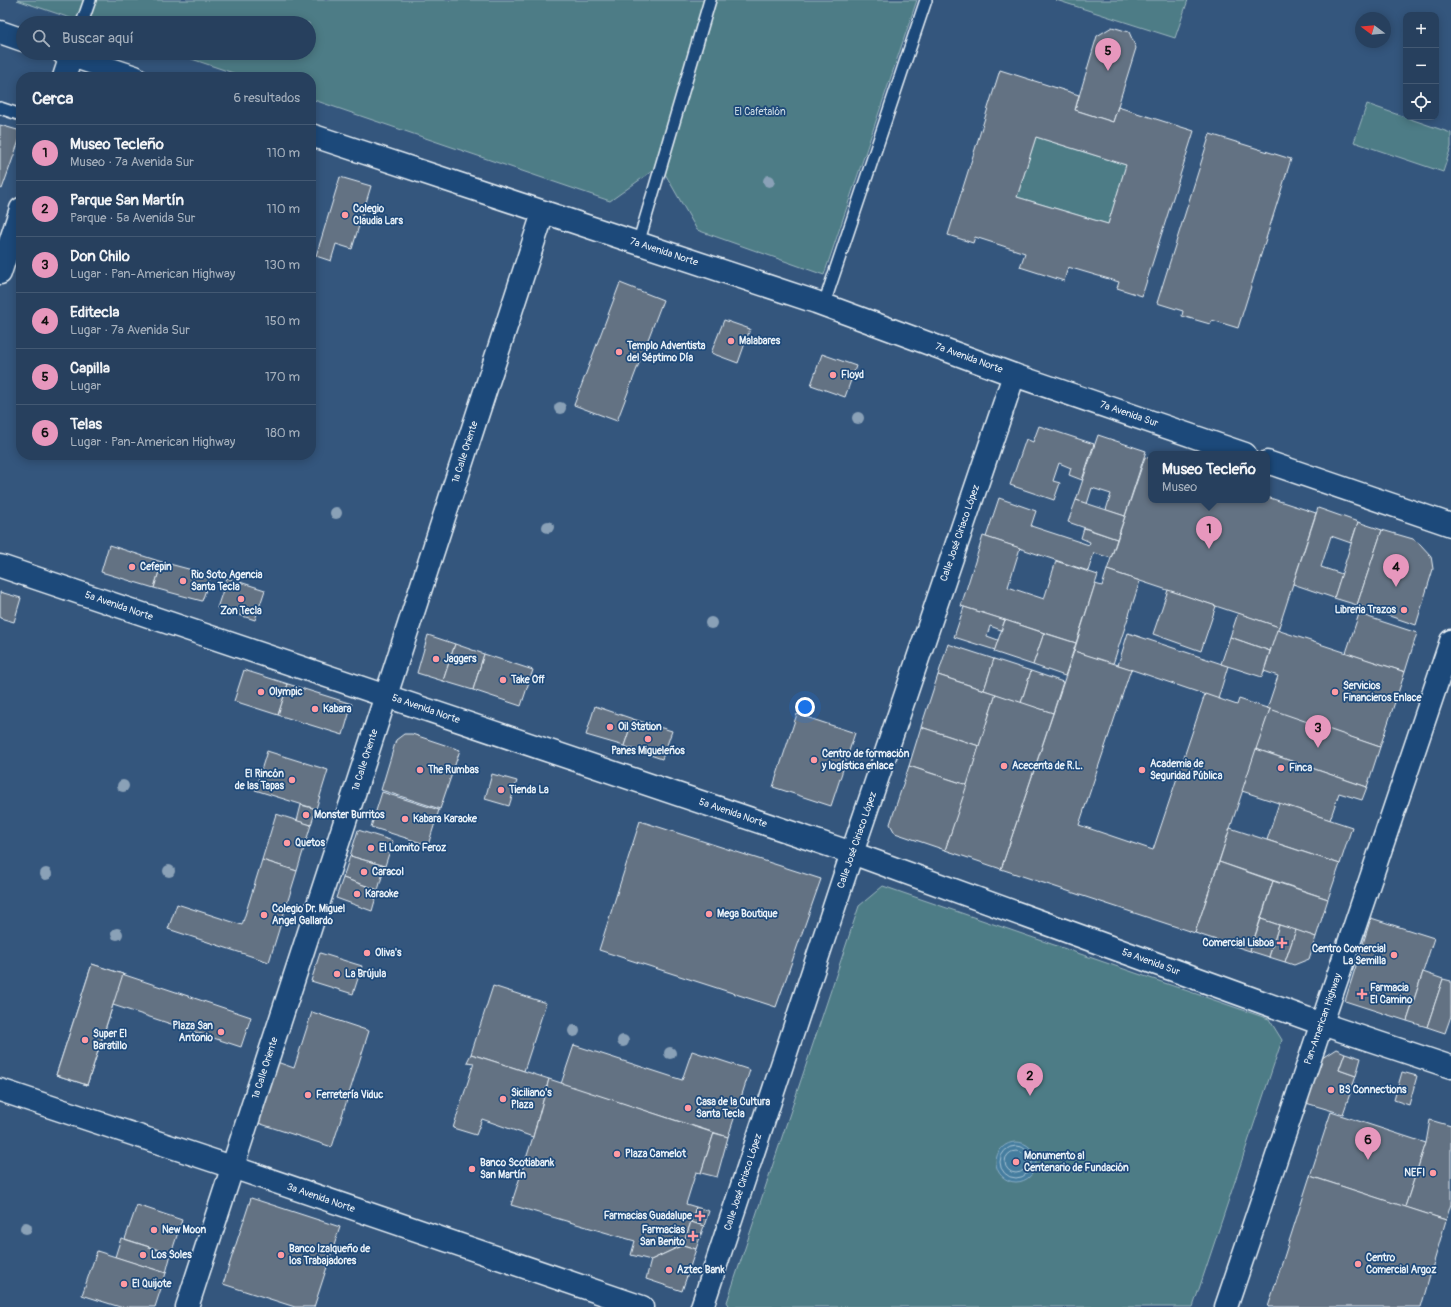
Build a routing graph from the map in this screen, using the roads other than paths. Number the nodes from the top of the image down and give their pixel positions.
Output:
1 (90, 0) edge
2 (710, 0) edge
3 (926, 0) edge
4 (84, 16) edge
5 (0, 32) edge
6 (16, 38) edge
7 (68, 60) edge
8 (86, 60) edge
9 (65, 72) edge
10 (121, 72) edge
11 (0, 108) edge
12 (16, 113) edge
13 (316, 137) edge
14 (543, 212) junction
15 (16, 224) edge
16 (638, 244) junction
17 (0, 273) edge
18 (824, 304) junction
19 (1014, 374) junction
20 (1236, 451) edge
21 (1270, 463) edge
22 (1451, 525) edge
23 (0, 566) edge
24 (1451, 641) edge
25 (386, 696) junction
26 (852, 853) junction
27 (1322, 1024) junction
28 (1451, 1067) edge
29 (0, 1090) edge
30 (232, 1167) junction
31 (187, 1307) edge
32 (642, 1307) edge
33 (702, 1307) edge
34 (1226, 1307) edge

1 - 4 lane
2 - 16 lane
3 - 18 lane
5 - 6 street
7 - 9 street
8 - 10 street
11 - 12 lane
13 - 14 street, 7a Avenida Norte
14 - 16 street, 7a Avenida Norte
14 - 25 street, 1a Calle Oriente
15 - 17 street
16 - 18 street, 7a Avenida Norte
18 - 19 street, 7a Avenida Norte
19 - 20 street, 7a Avenida Sur
19 - 26 street, Calle José Ciriaco López
21 - 22 street
23 - 25 street, 5a Avenida Norte
24 - 27 street, Pan-American Highway
25 - 26 street, 5a Avenida Norte
25 - 30 street, 1a Calle Oriente
26 - 27 street, 5a Avenida Sur
26 - 33 street, Calle José Ciriaco López
27 - 28 street, 5a Avenida Sur
27 - 34 street, Pan-American Highway
29 - 30 street, 3a Avenida Norte
30 - 31 street, 1a Calle Oriente
30 - 32 street, 3a Avenida Norte

